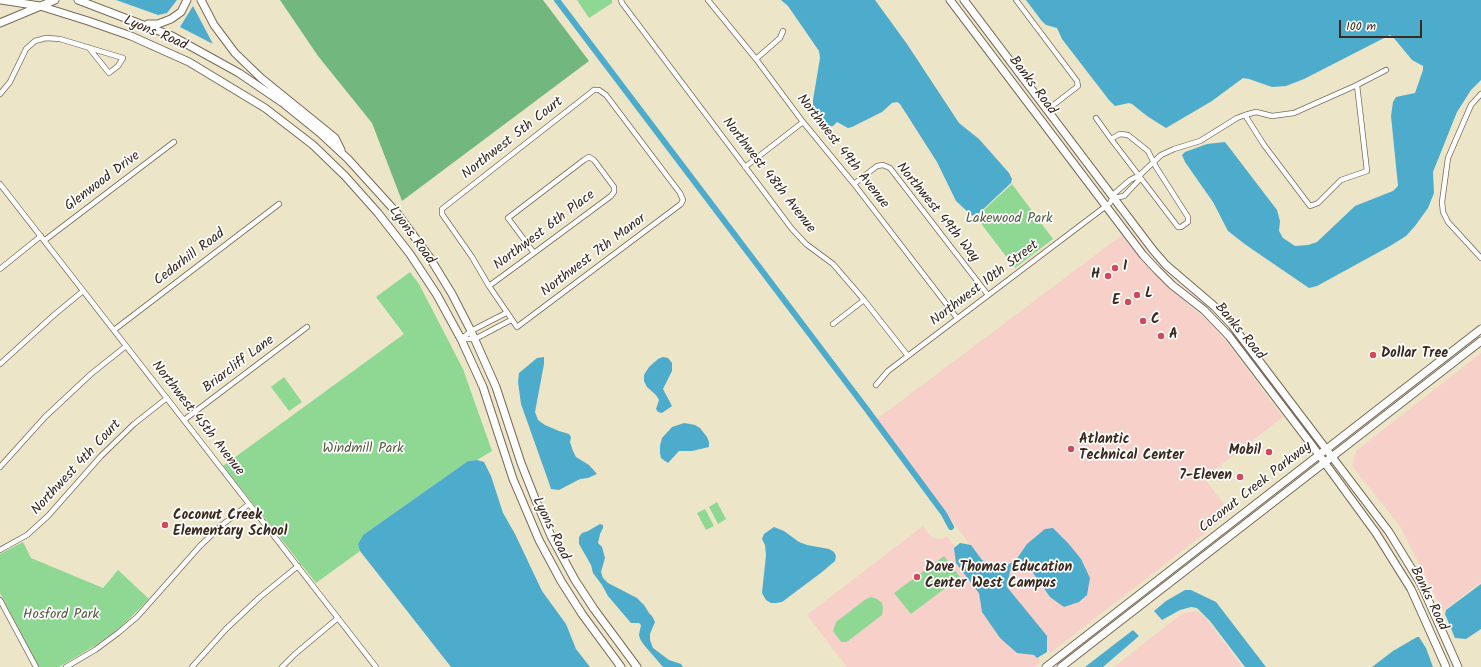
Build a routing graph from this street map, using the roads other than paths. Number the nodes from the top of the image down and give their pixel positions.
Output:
1 (6, 0) edge
2 (55, 0) edge
3 (78, 0) edge
4 (187, 0) edge
5 (201, 0) edge
6 (621, 0) edge
7 (708, 0) edge
8 (950, 0) edge
9 (964, 0) edge
10 (1016, 0) edge
11 (0, 4) edge
12 (40, 6) junction
13 (0, 23) edge
14 (144, 24) junction
15 (783, 31) dead end
16 (89, 48) junction
17 (756, 59) junction
18 (1386, 70) dead end
19 (1357, 85) junction
20 (599, 90) joint
21 (0, 94) edge
22 (1481, 94) edge
23 (1047, 110) junction
24 (1245, 115) junction
25 (1096, 118) dead end
26 (803, 122) junction
27 (1111, 139) junction
28 (174, 142) dead end
29 (342, 154) junction
30 (1153, 161) junction
31 (745, 167) junction
32 (1140, 175) junction
33 (0, 184) edge
34 (854, 184) junction
35 (1110, 202) junction
36 (279, 204) dead end
37 (43, 238) junction
38 (534, 254) junction
39 (1481, 258) edge
40 (0, 269) edge
41 (489, 286) junction
42 (83, 291) junction
43 (988, 295) junction
44 (864, 300) junction
45 (506, 312) junction
46 (957, 318) junction
47 (512, 320) junction
48 (833, 324) dead end
49 (307, 327) dead end
50 (1481, 329) edge
51 (114, 330) junction
52 (471, 331) junction
53 (475, 339) junction
54 (461, 340) junction
55 (1481, 341) edge
56 (126, 346) junction
57 (908, 356) junction
58 (0, 364) edge
59 (876, 385) dead end
60 (167, 398) junction
61 (184, 420) junction
62 (1326, 450) junction
63 (1319, 455) junction
64 (1332, 456) junction
65 (1324, 463) junction
66 (0, 467) edge
67 (250, 504) junction
68 (0, 550) edge
69 (298, 566) junction
70 (0, 600) edge
71 (338, 618) junction
72 (36, 667) edge
73 (66, 667) edge
74 (192, 667) edge
75 (282, 667) edge
76 (376, 667) edge
77 (621, 667) edge
78 (637, 667) edge
79 (1046, 667) edge
80 (1061, 667) edge
81 (1446, 667) edge
82 (1458, 667) edge

1 - 11 main road
1 - 12 main road, Lyons Road
2 - 12 main road
3 - 14 main road, Lyons Road
4 - 14 main road
5 - 29 main road
6 - 31 street, Northwest 48th Avenue
7 - 17 street, Northwest 49th Avenue
8 - 35 main road, Banks Road
9 - 23 main road, Banks Road
10 - 23 street
12 - 13 main road
12 - 54 main road, Lyons Road
14 - 29 main road, Lyons Road
15 - 17 street
16 - 16 street
16 - 21 street
17 - 26 street, Northwest 49th Avenue
18 - 19 street
19 - 24 street
19 - 24 street
20 - 41 street, Northwest 5th Court
20 - 47 street, Northwest 7th Manor
22 - 39 street
23 - 35 main road, Banks Road
24 - 30 street
25 - 27 street
26 - 31 street
26 - 34 street, Northwest 49th Avenue
27 - 30 street
27 - 32 street
28 - 37 street, Glenwood Drive
29 - 52 main road, Lyons Road
30 - 32 street
30 - 32 street
31 - 44 street, Northwest 48th Avenue
32 - 35 street
32 - 35 street
33 - 37 street, Northwest 45th Avenue
34 - 43 street, Northwest 49th Way
34 - 46 street, Northwest 49th Avenue
35 - 43 street, Northwest 10th Street
35 - 62 main road, Banks Road
35 - 63 main road, Banks Road
36 - 51 street, Cedarhill Road
37 - 40 street, Glenwood Drive
37 - 42 street, Northwest 45th Avenue
38 - 38 street, Northwest 6th Place
38 - 41 street, Northwest 6th Place
41 - 45 street
42 - 51 street, Northwest 45th Avenue
42 - 58 street
43 - 46 street, Northwest 10th Street
44 - 48 street
44 - 57 street, Northwest 48th Avenue
45 - 47 street
45 - 52 street
46 - 57 street, Northwest 10th Street
47 - 53 street
49 - 61 street, Briarcliff Lane
50 - 62 main road, Coconut Creek Parkway
51 - 56 street, Northwest 45th Avenue
52 - 53 main road, Lyons Road
52 - 54 street
53 - 54 street
53 - 78 main road, Lyons Road
54 - 77 main road, Lyons Road
55 - 64 main road, Coconut Creek Parkway
56 - 60 street, Northwest 45th Avenue
56 - 66 street
57 - 59 street, Northwest 10th Street
60 - 61 street, Northwest 45th Avenue
60 - 68 street, Northwest 4th Court
61 - 67 street, Northwest 45th Avenue
62 - 63 main road, Coconut Creek Parkway
62 - 64 main road, Banks Road
63 - 65 main road, Banks Road
63 - 79 main road, Coconut Creek Parkway
64 - 65 main road, Coconut Creek Parkway
64 - 82 main road, Banks Road
65 - 80 main road, Coconut Creek Parkway
65 - 81 main road, Banks Road
67 - 69 street, Northwest 45th Avenue
67 - 73 street
69 - 71 street, Northwest 45th Avenue
69 - 74 street
70 - 72 street
71 - 75 street
71 - 76 street, Northwest 45th Avenue

